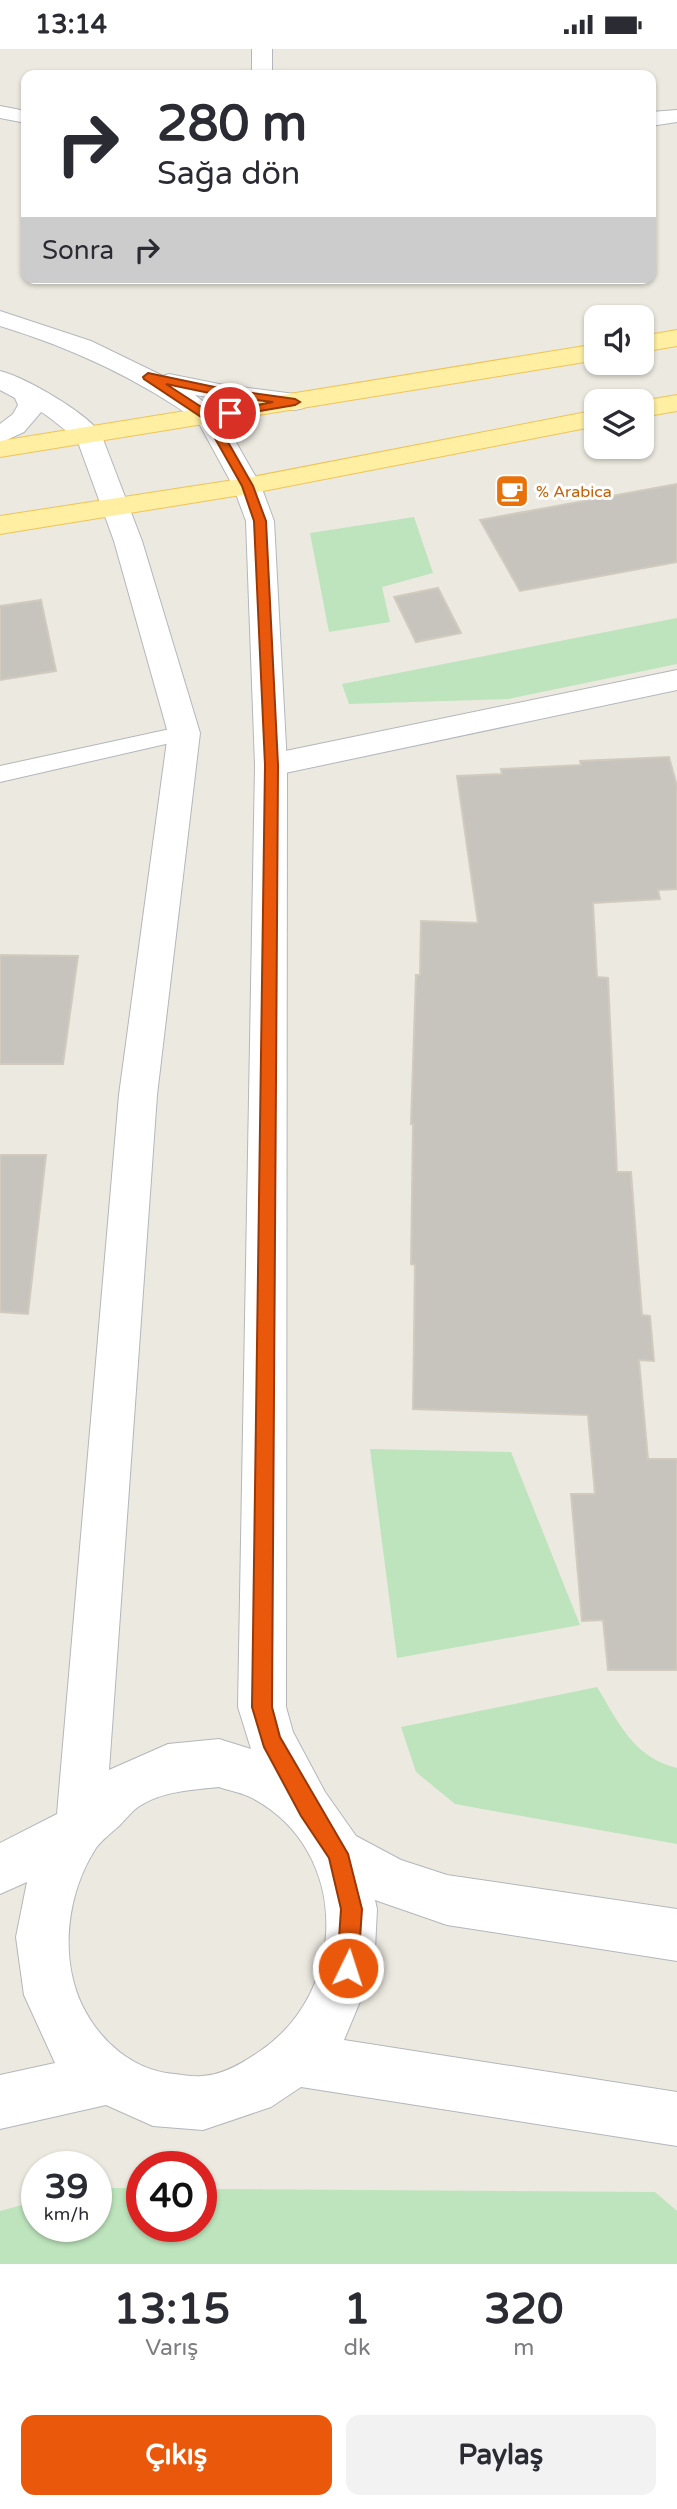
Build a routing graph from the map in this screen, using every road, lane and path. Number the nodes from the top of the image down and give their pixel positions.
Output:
1 (262, 49) edge
2 (262, 70) edge
3 (0, 112) edge
4 (21, 116) edge
5 (677, 116) edge
6 (656, 118) edge
7 (0, 317) edge
8 (677, 338) edge
9 (654, 342) edge
10 (584, 354) edge
11 (148, 377) junction
12 (0, 379) edge
13 (25, 391) junction
14 (295, 402) junction
15 (677, 403) edge
16 (654, 407) edge
17 (208, 417) junction
18 (584, 421) edge
19 (88, 434) junction
20 (0, 435) edge
21 (0, 449) edge
22 (247, 486) junction
23 (114, 506) junction
24 (0, 525) edge
25 (677, 680) edge
26 (184, 733) junction
27 (271, 765) junction
28 (0, 774) edge
29 (308, 1808) junction
30 (80, 1829) junction
31 (338, 1854) junction
32 (0, 1869) edge
33 (677, 1935) edge
34 (295, 2059) junction
35 (108, 2078) junction
36 (0, 2102) edge
37 (677, 2119) edge

1 - 2 street
3 - 4 street
5 - 6 street
7 - 11 street
8 - 9 main road
10 - 14 main road
11 - 14 street
11 - 17 street
12 - 13 street
13 - 19 street
13 - 20 street
14 - 17 main road
15 - 16 main road
17 - 19 main road
17 - 22 street
18 - 22 main road
19 - 21 main road
19 - 23 street
22 - 23 main road
22 - 27 street
23 - 24 main road
23 - 26 street
25 - 27 street
26 - 28 lane
26 - 30 street
27 - 29 street
29 - 30 street
29 - 31 street
30 - 32 street
30 - 35 street
31 - 33 street
31 - 34 street
34 - 35 street
34 - 37 street
35 - 36 street

